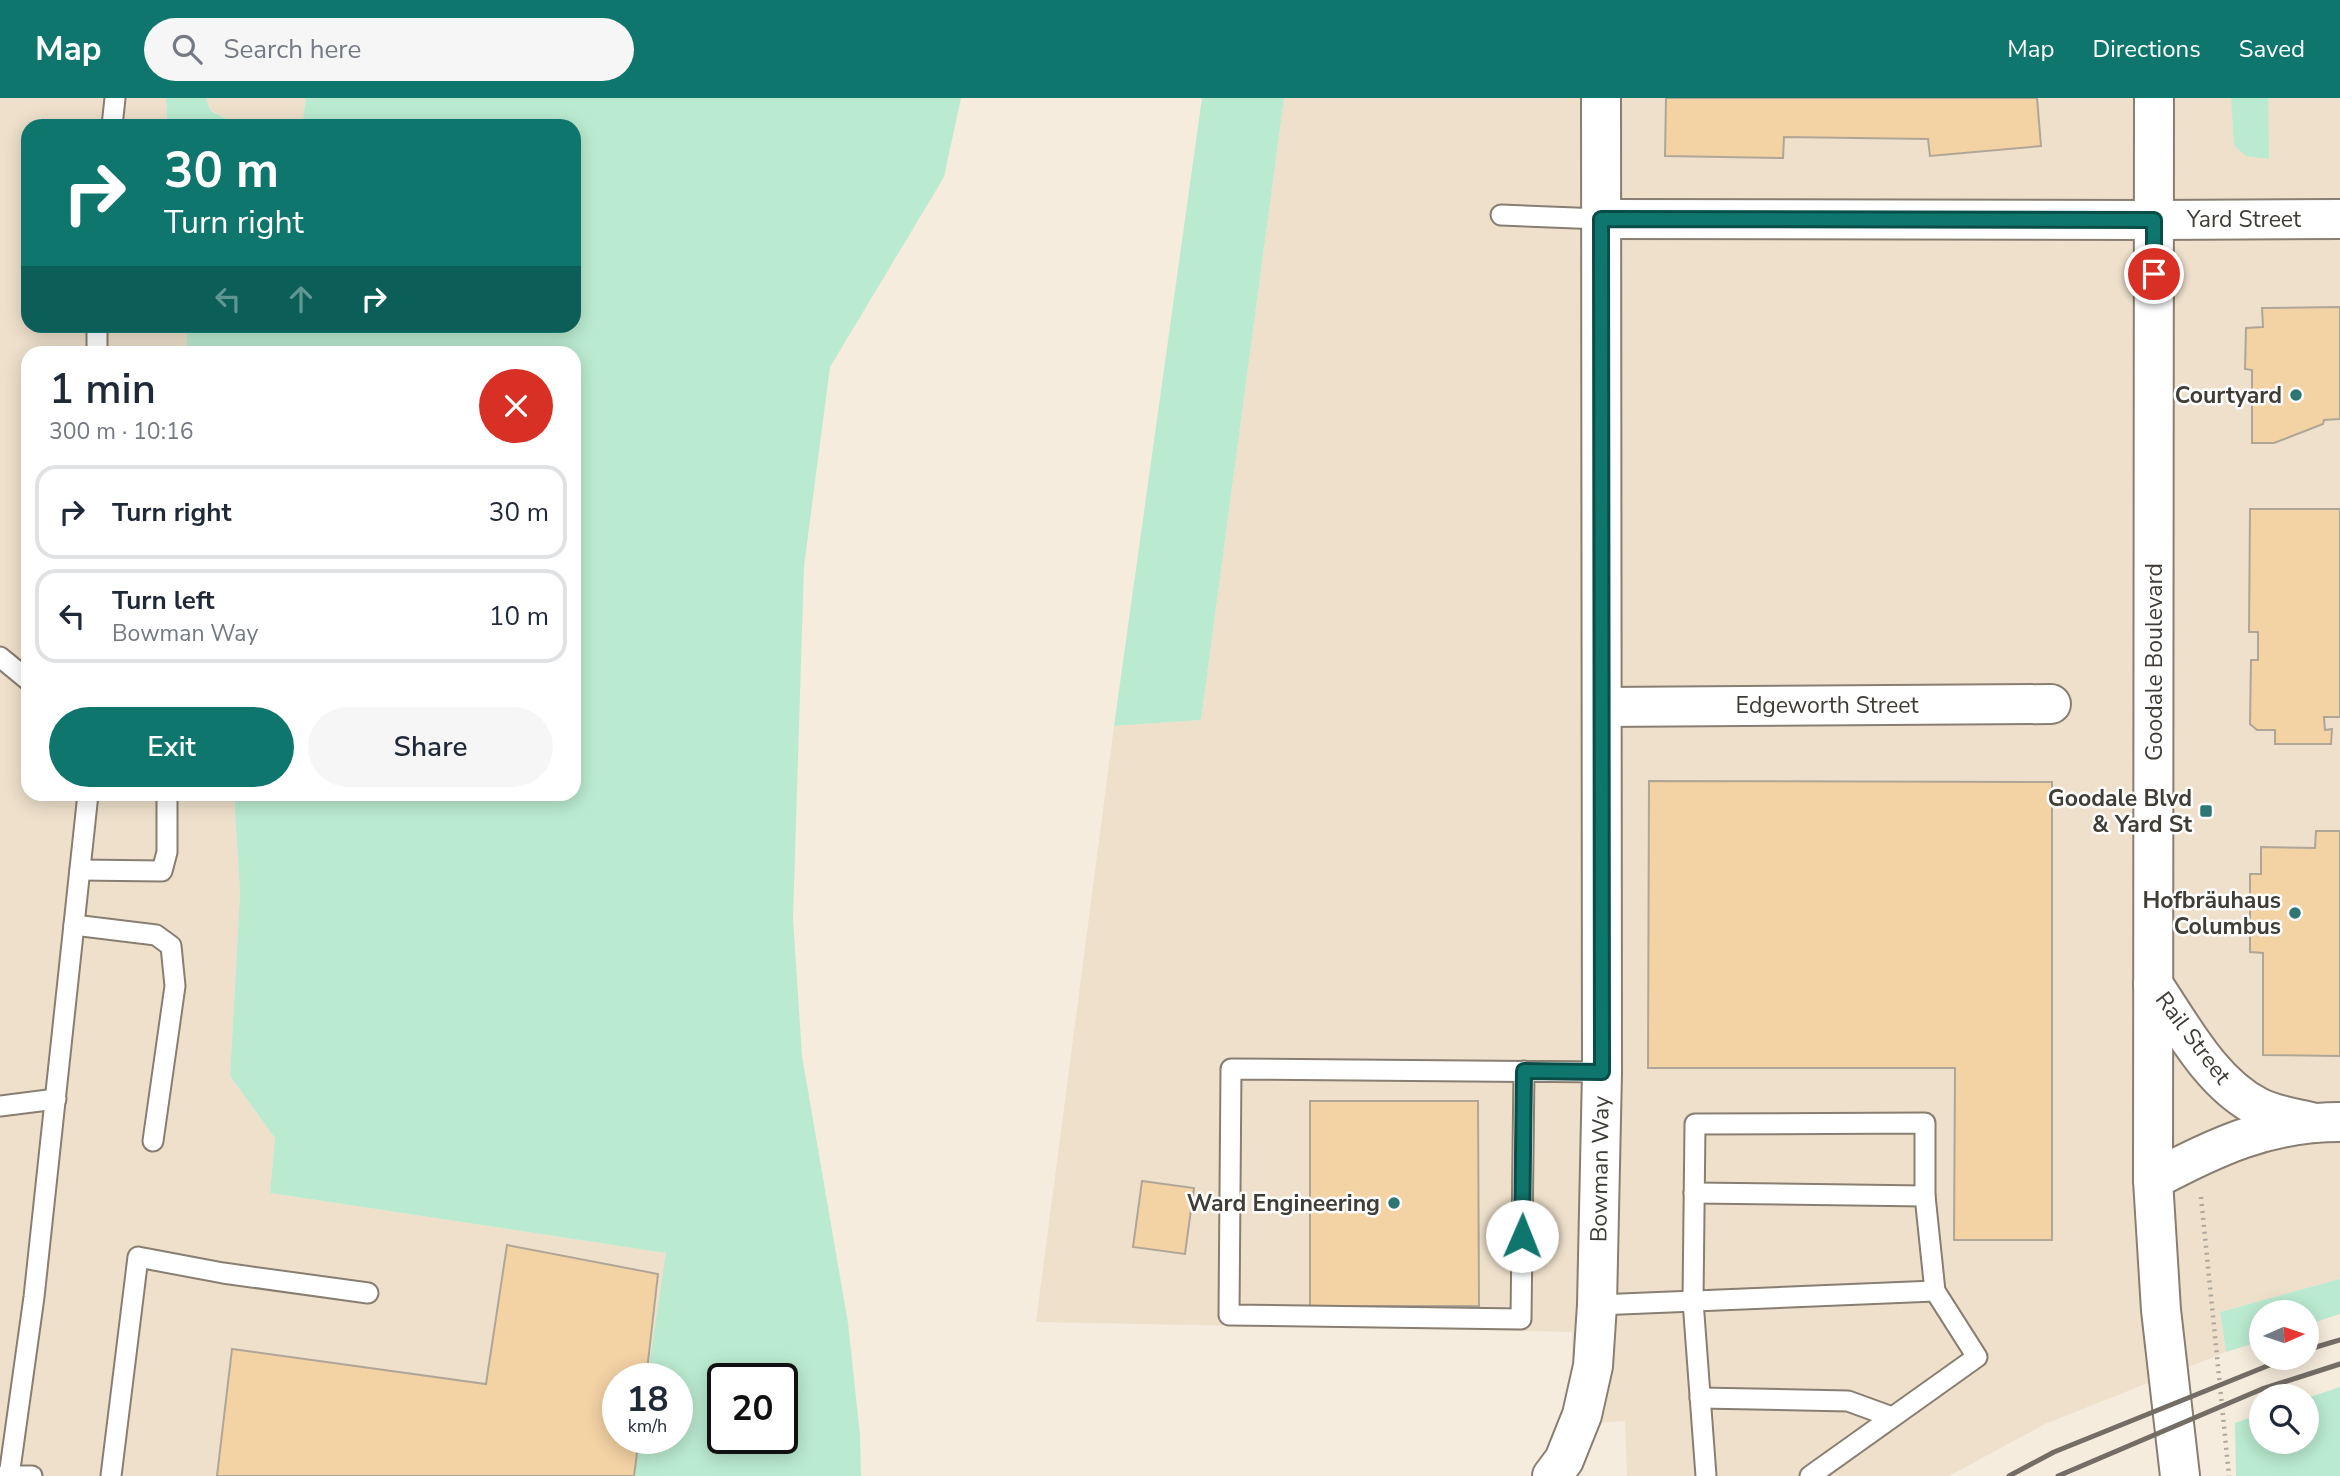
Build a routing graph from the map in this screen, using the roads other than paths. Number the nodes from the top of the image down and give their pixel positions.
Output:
1 (116, 98) edge
2 (1601, 98) edge
3 (2154, 98) edge
4 (113, 119) edge
5 (1501, 215) dead end
6 (1601, 219) junction
7 (2340, 219) edge
8 (2154, 220) junction
9 (0, 657) edge
10 (21, 674) edge
11 (2051, 704) dead end
12 (1602, 706) junction
13 (87, 801) edge
14 (167, 801) edge
15 (80, 870) junction
16 (74, 925) junction
17 (2153, 984) junction
18 (1524, 1071) junction
19 (1602, 1072) junction
20 (56, 1099) junction
21 (0, 1106) edge
22 (2325, 1122) edge
23 (153, 1141) dead end
24 (2153, 1180) junction
25 (1694, 1193) junction
26 (1925, 1196) junction
27 (1935, 1291) junction
28 (368, 1293) dead end
29 (1693, 1301) junction
30 (1597, 1305) junction
31 (1700, 1398) junction
32 (1892, 1417) junction
33 (7, 1475) edge
34 (32, 1476) edge
35 (111, 1476) edge
36 (1552, 1476) edge
37 (1706, 1476) edge
38 (1810, 1476) edge
39 (2180, 1476) edge

1 - 4 lane
2 - 6 street, Bowman Way
3 - 8 street, Goodale Boulevard
5 - 6 lane
6 - 8 street, Yard Street
6 - 12 street, Bowman Way
7 - 8 street, Yard Street
8 - 17 street, Goodale Boulevard
9 - 10 lane
11 - 12 street, Edgeworth Street
12 - 19 street, Bowman Way
13 - 15 lane
14 - 15 lane
15 - 16 lane
16 - 20 lane
16 - 23 lane
17 - 22 street, Rail Street
17 - 24 street, Goodale Boulevard
18 - 18 lane
18 - 19 lane
19 - 30 street, Bowman Way
20 - 21 lane
20 - 33 lane
22 - 24 street, Rail Street
24 - 39 street, Goodale Boulevard
25 - 26 lane
25 - 26 lane
25 - 29 lane
26 - 27 lane
27 - 29 lane
27 - 32 lane
28 - 35 lane
29 - 30 lane
29 - 31 lane
30 - 36 street, Bowman Way
31 - 32 lane
31 - 37 lane
32 - 38 lane
33 - 34 lane

